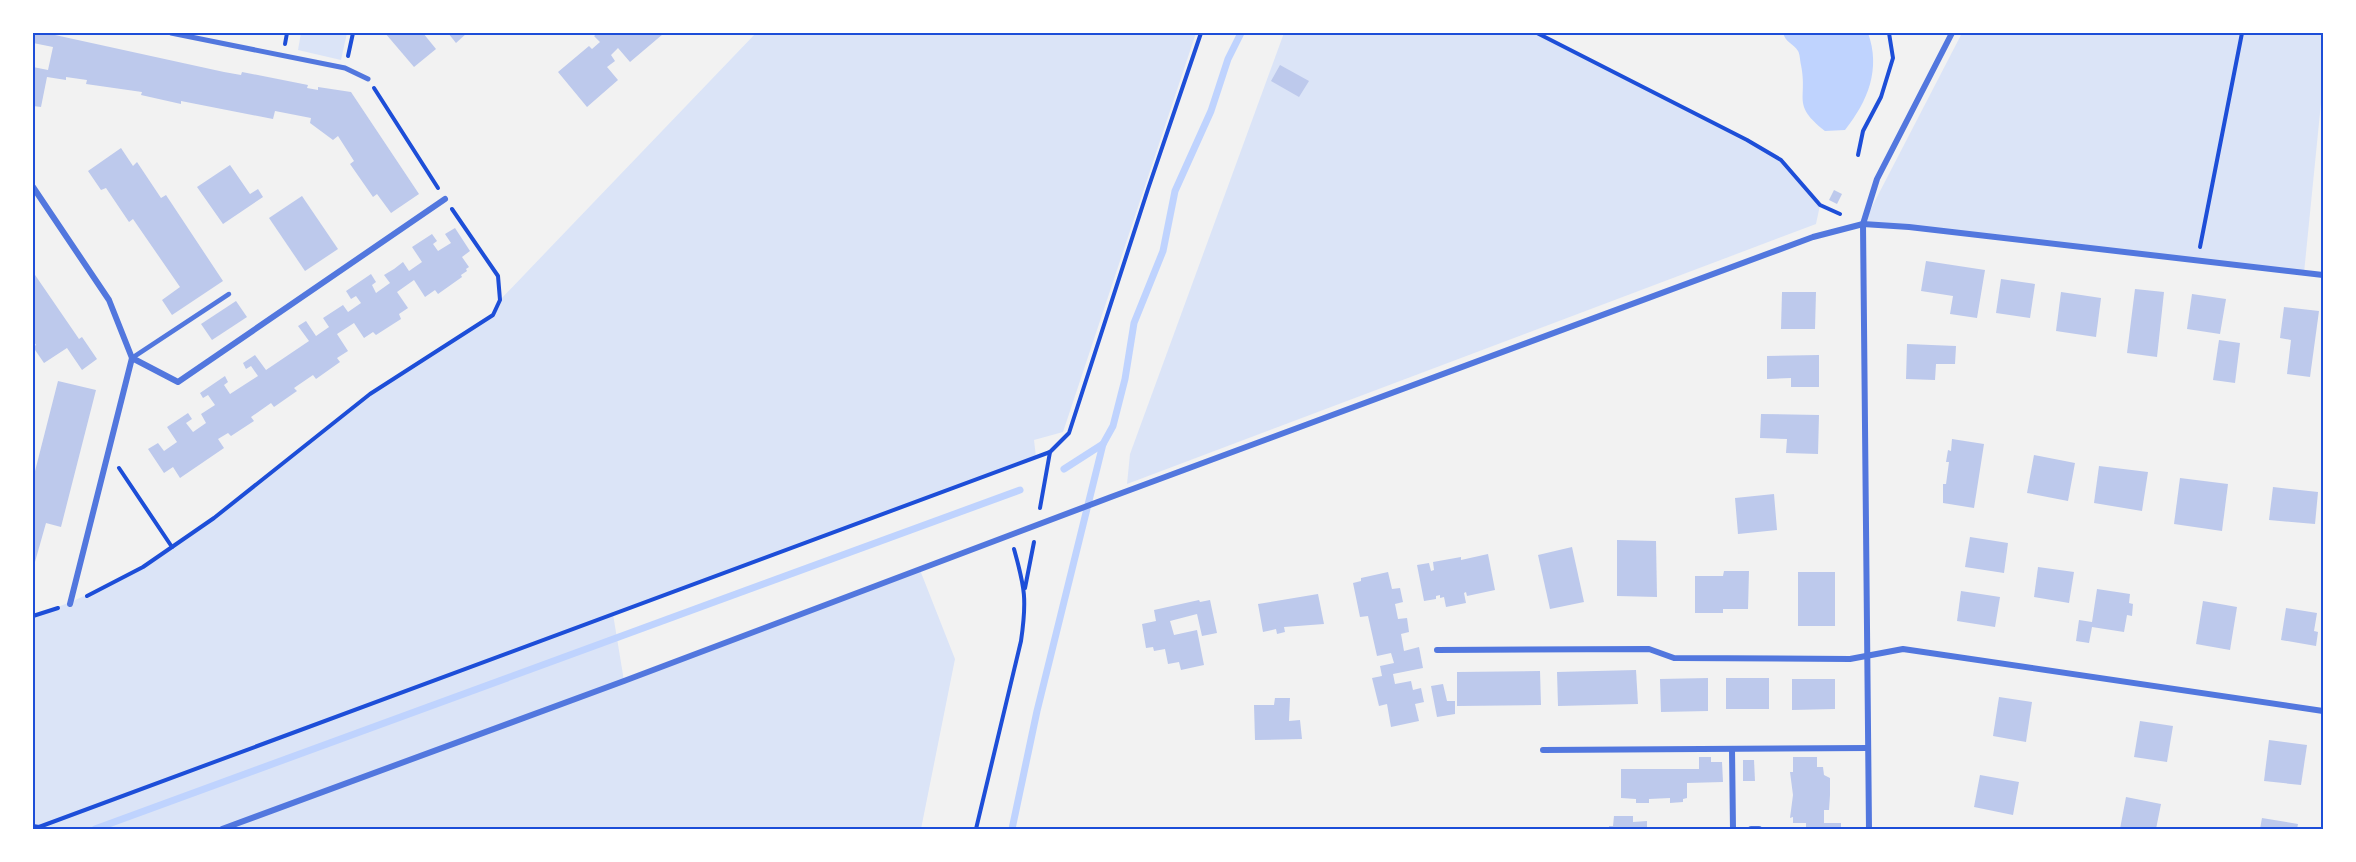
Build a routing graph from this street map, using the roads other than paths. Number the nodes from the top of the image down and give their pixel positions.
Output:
1 (171, 33) edge
2 (1952, 33) edge
3 (368, 79) road end
4 (33, 188) edge
5 (445, 199) road end
6 (1863, 224) junction
7 (2323, 275) edge
8 (229, 294) dead end
9 (132, 358) junction
10 (70, 604) road end
11 (1437, 650) dead end
12 (1868, 655) junction
13 (2323, 711) edge
14 (1868, 747) junction
15 (1732, 749) junction
16 (1543, 750) dead end
17 (222, 829) edge
18 (1733, 829) edge
19 (1751, 829) edge
20 (1759, 829) edge
21 (1869, 829) edge

1 - 3 street
2 - 6 street
4 - 9 street
5 - 9 street
6 - 7 street
6 - 12 street
6 - 17 street
8 - 9 lane
9 - 10 street
11 - 12 street
12 - 13 street
12 - 14 street
14 - 15 street
14 - 21 street
15 - 16 street
15 - 18 street
19 - 20 street

